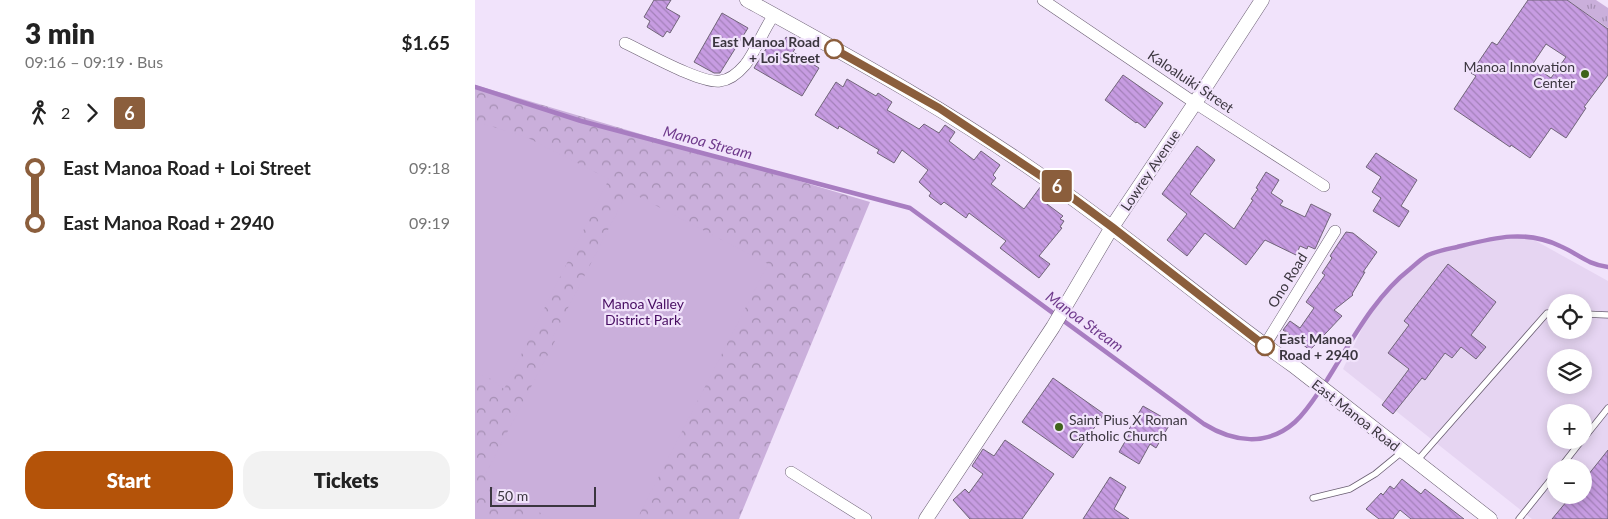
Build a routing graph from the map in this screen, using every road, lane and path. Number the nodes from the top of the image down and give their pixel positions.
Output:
1 (747, 0) edge
2 (1043, 0) edge
3 (1262, 0) edge
4 (774, 15) junction
5 (625, 43) dead end
6 (1195, 103) junction
7 (1324, 186) dead end
8 (1112, 227) junction
9 (1335, 231) dead end
10 (1547, 313) edge
11 (1592, 314) edge
12 (1608, 315) edge
13 (1265, 346) junction
14 (1608, 408) edge
15 (1592, 428) edge
16 (1575, 449) edge
17 (1403, 451) junction
18 (1567, 459) edge
19 (1416, 462) junction
20 (791, 472) dead end
21 (1547, 484) edge
22 (1313, 498) dead end
23 (866, 519) edge
24 (926, 519) edge
25 (1490, 519) edge
26 (1519, 519) edge

1 - 4 street, East Manoa Road
2 - 6 street, Kaloaluiki Street
3 - 6 street, Lowrey Avenue
4 - 5 street
4 - 8 street, East Manoa Road
6 - 7 street, Kaloaluiki Street
6 - 8 street, Lowrey Avenue
8 - 13 street, East Manoa Road
8 - 24 street, Lowrey Avenue
9 - 13 street, Ono Road
10 - 19 lane
11 - 12 lane
13 - 17 street, East Manoa Road
14 - 15 lane
16 - 18 lane
17 - 19 street, East Manoa Road
17 - 22 lane
19 - 25 street, East Manoa Road
20 - 23 street
21 - 26 lane

